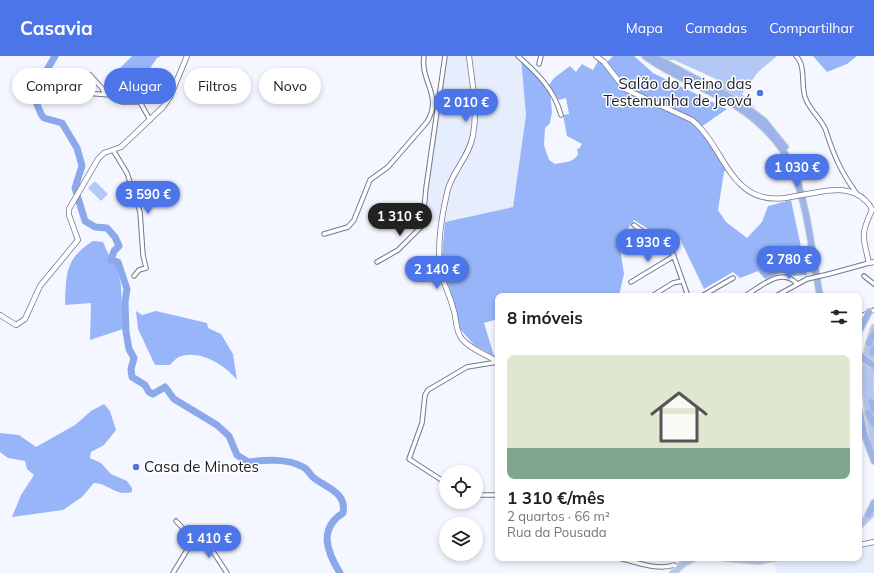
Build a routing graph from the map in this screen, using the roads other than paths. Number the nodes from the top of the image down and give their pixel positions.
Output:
1 (187, 56) edge
2 (424, 56) edge
3 (445, 56) edge
4 (469, 56) edge
5 (518, 56) edge
6 (541, 56) edge
7 (596, 56) edge
8 (646, 56) edge
9 (653, 56) edge
10 (796, 56) edge
11 (539, 64) dead end
12 (96, 82) edge
13 (96, 93) edge
14 (104, 93) joint
15 (141, 104) edge
16 (561, 115) dead end
17 (150, 120) junction
18 (113, 150) junction
19 (857, 194) junction
20 (873, 209) edge
21 (634, 225) dead end
22 (324, 234) dead end
23 (674, 256) junction
24 (377, 262) dead end
25 (871, 262) edge
26 (134, 276) dead end
27 (864, 276) dead end
28 (733, 278) dead end
29 (682, 281) junction
30 (631, 282) dead end
31 (797, 284) junction
32 (874, 284) edge
33 (656, 293) edge
34 (687, 293) edge
35 (707, 293) edge
36 (750, 293) edge
37 (781, 293) edge
38 (819, 293) edge
39 (823, 293) edge
40 (872, 311) edge
41 (0, 315) edge
42 (862, 316) edge
43 (862, 326) edge
44 (874, 328) edge
45 (874, 334) edge
46 (872, 343) edge
47 (873, 350) edge
48 (862, 357) edge
49 (495, 359) edge
50 (495, 361) edge
51 (862, 362) edge
52 (874, 366) edge
53 (874, 371) edge
54 (871, 402) junction
55 (871, 412) edge
56 (874, 420) edge
57 (862, 423) edge
58 (874, 424) edge
59 (874, 444) edge
60 (874, 461) edge
61 (439, 477) edge
62 (495, 494) edge
63 (483, 495) edge
64 (874, 503) edge
65 (874, 506) edge
66 (874, 511) edge
67 (868, 515) junction
68 (176, 521) dead end
69 (862, 523) edge
70 (862, 523) edge
71 (192, 542) junction
72 (874, 542) edge
73 (862, 544) edge
74 (633, 561) edge
75 (682, 561) edge
76 (642, 563) joint
77 (679, 568) junction
78 (174, 573) edge
79 (227, 573) edge
80 (673, 573) edge

1 - 17 street
2 - 22 street
3 - 24 street
4 - 49 street
5 - 16 street
6 - 11 street
7 - 19 street, bridge
8 - 38 highway
9 - 39 highway
10 - 19 street
12 - 14 street
13 - 14 street
15 - 17 street
17 - 18 street
18 - 26 street
18 - 41 street
19 - 20 street
20 - 25 street
21 - 23 street
23 - 29 street
23 - 30 street
25 - 31 street, bridge
27 - 32 street
28 - 35 street
29 - 33 street
29 - 34 street
31 - 36 street
31 - 37 street
40 - 42 street
40 - 43 highway
44 - 46 main road
45 - 46 highway
46 - 47 main road
46 - 55 main road
47 - 54 main road
48 - 52 highway, bridge
50 - 61 street
51 - 53 highway
54 - 55 highway
54 - 56 main road
55 - 58 highway
55 - 59 main road
57 - 60 highway
62 - 63 street
64 - 67 highway
65 - 67 main road
66 - 70 main road
67 - 69 main road
68 - 71 street
71 - 78 street
71 - 79 street
72 - 73 street
74 - 76 street
75 - 77 main road
76 - 77 street
77 - 80 main road

